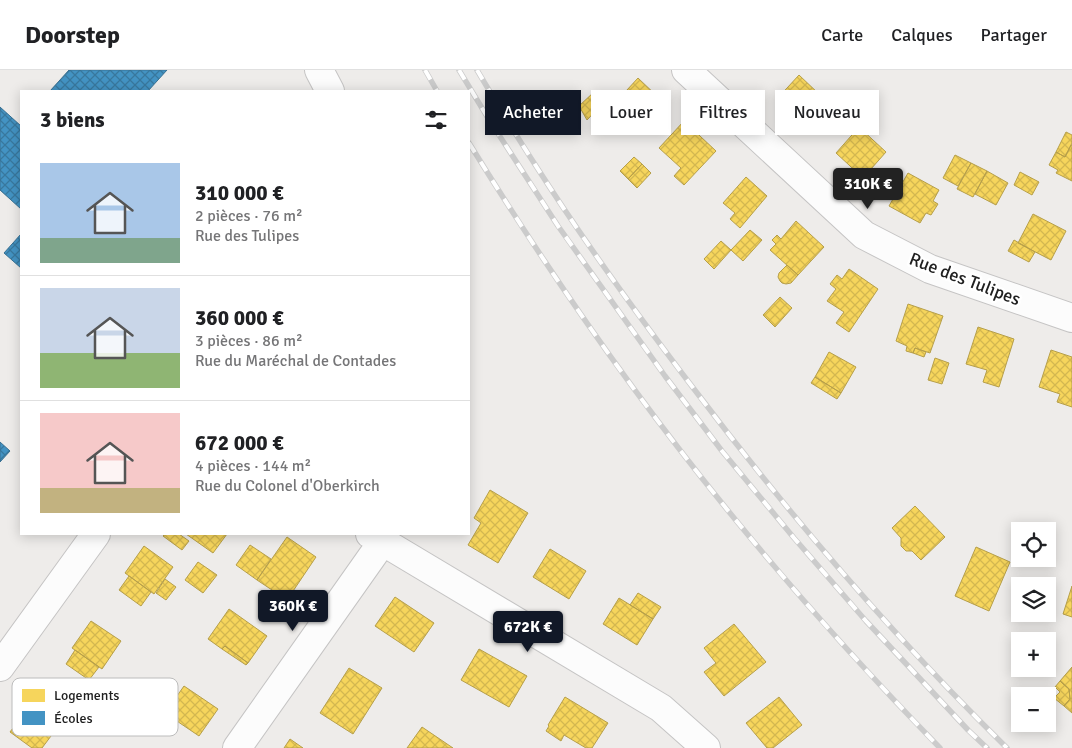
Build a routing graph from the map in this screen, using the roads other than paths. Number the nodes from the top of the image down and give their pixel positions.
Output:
1 (319, 70) edge
2 (686, 70) edge
3 (329, 90) edge
4 (1072, 318) edge
5 (95, 535) edge
6 (377, 538) edge
7 (0, 667) edge
8 (237, 748) edge
9 (706, 748) edge

1 - 3 street
2 - 4 street, Rue des Tulipes
5 - 7 street
6 - 8 street
6 - 9 street

